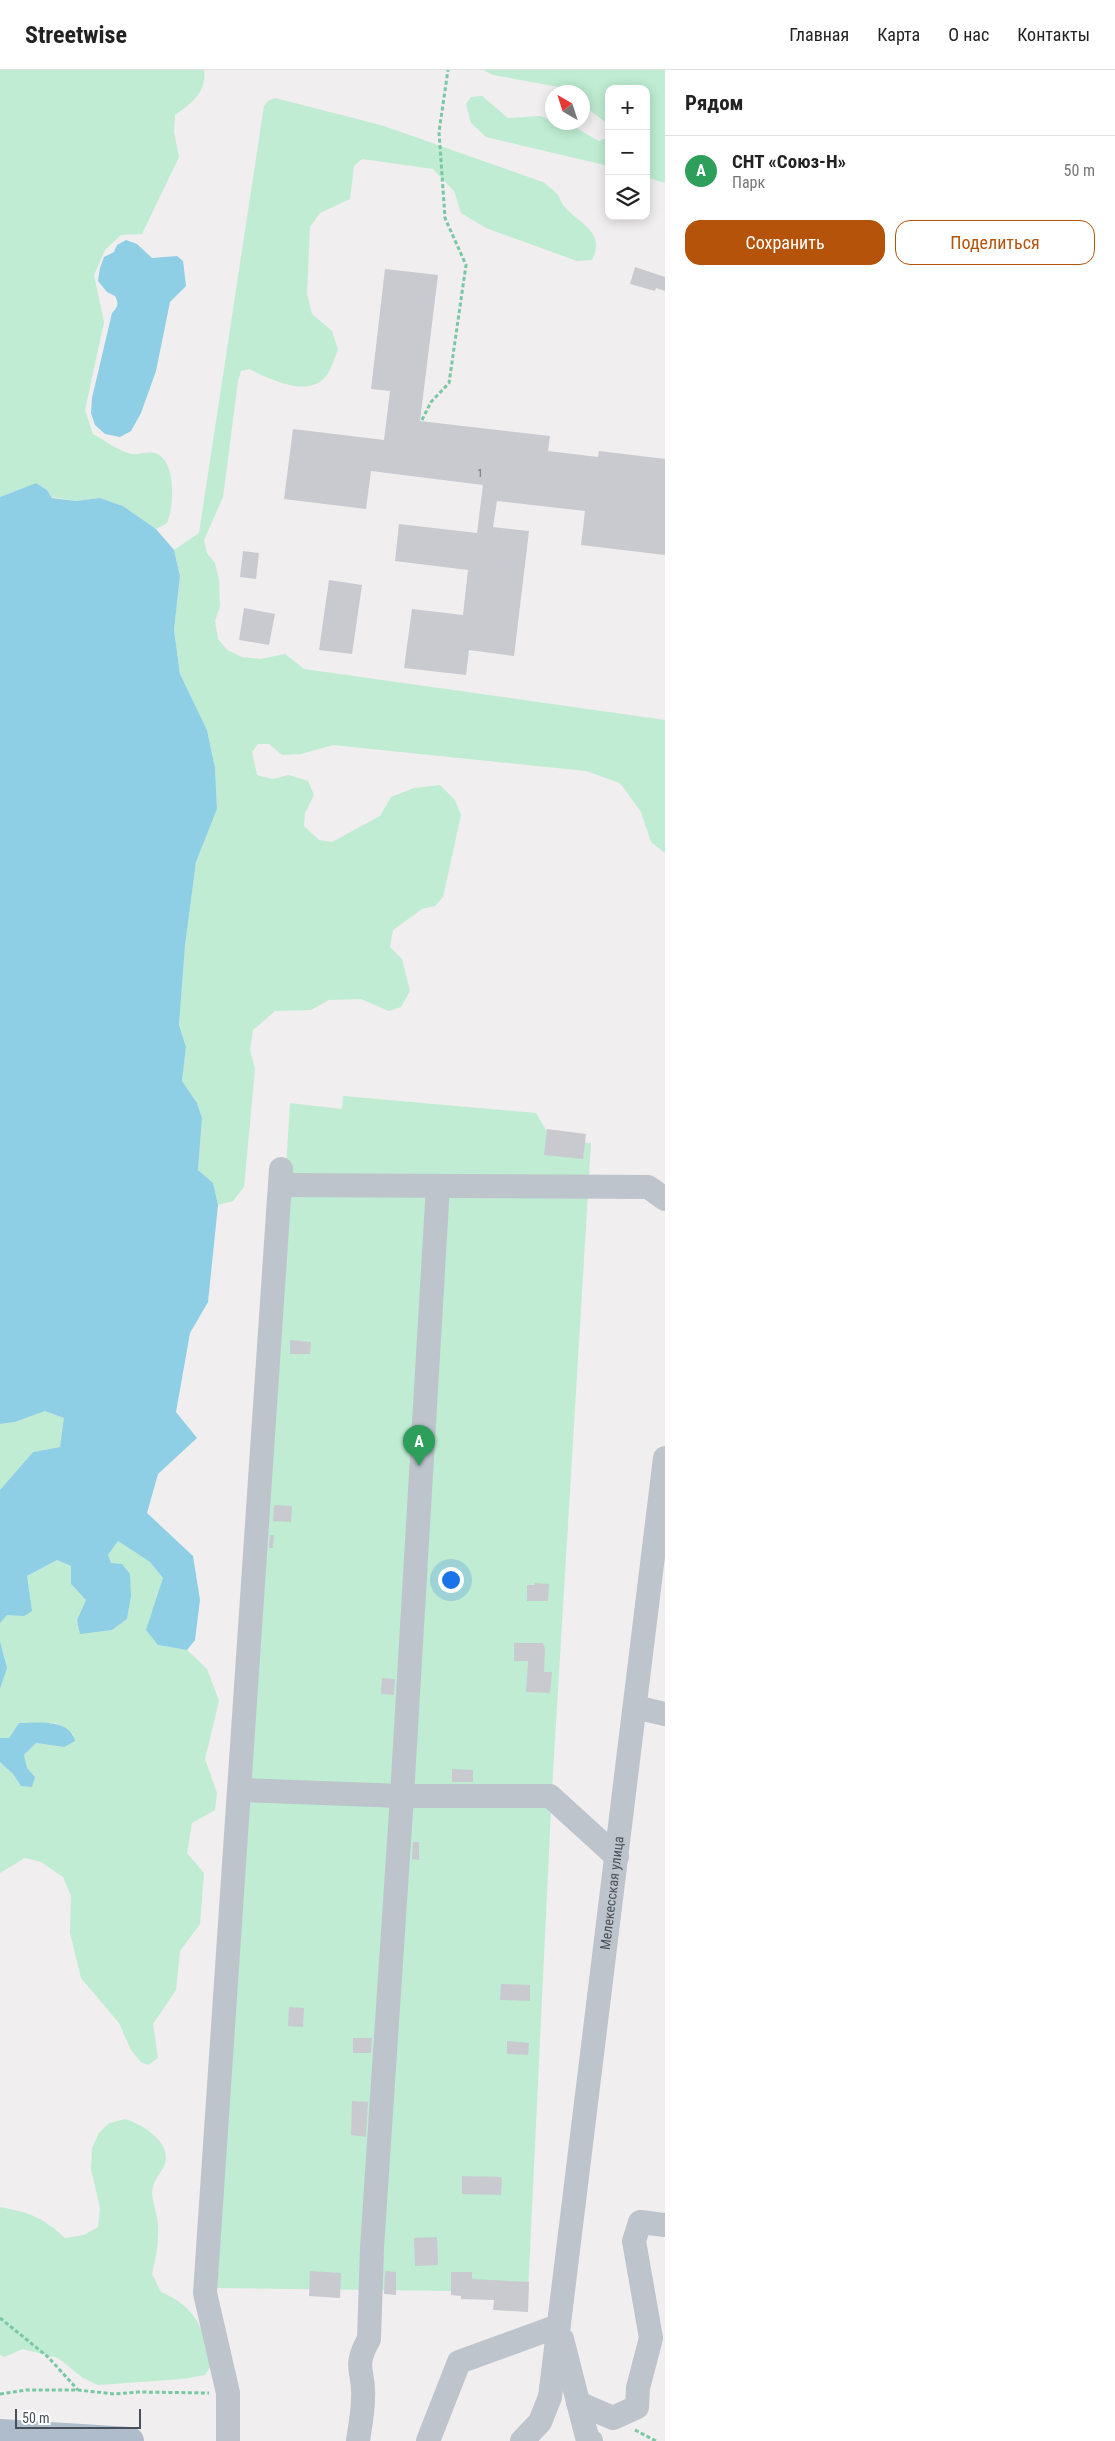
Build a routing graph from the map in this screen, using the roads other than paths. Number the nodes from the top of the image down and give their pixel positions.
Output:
1 (438, 1186) junction
2 (665, 1199) edge
3 (665, 1458) edge
4 (635, 1707) junction
5 (665, 1714) edge
6 (240, 1790) junction
7 (402, 1796) junction
8 (616, 1857) junction
9 (665, 2224) edge
10 (558, 2326) junction
11 (578, 2403) junction
12 (0, 2433) edge
13 (130, 2441) edge
14 (228, 2441) edge
15 (358, 2441) edge
16 (428, 2441) edge
17 (522, 2441) edge
18 (590, 2441) edge

1 - 2 street
1 - 6 street
1 - 7 street
3 - 4 street, Мелекесская улица
4 - 5 street
4 - 8 street, Мелекесская улица
6 - 7 street
6 - 14 street
7 - 8 street
7 - 15 street
8 - 10 street, Мелекесская улица
9 - 11 street
10 - 11 street
10 - 16 street
10 - 17 street, Мелекесская улица
11 - 18 street
12 - 13 main road

